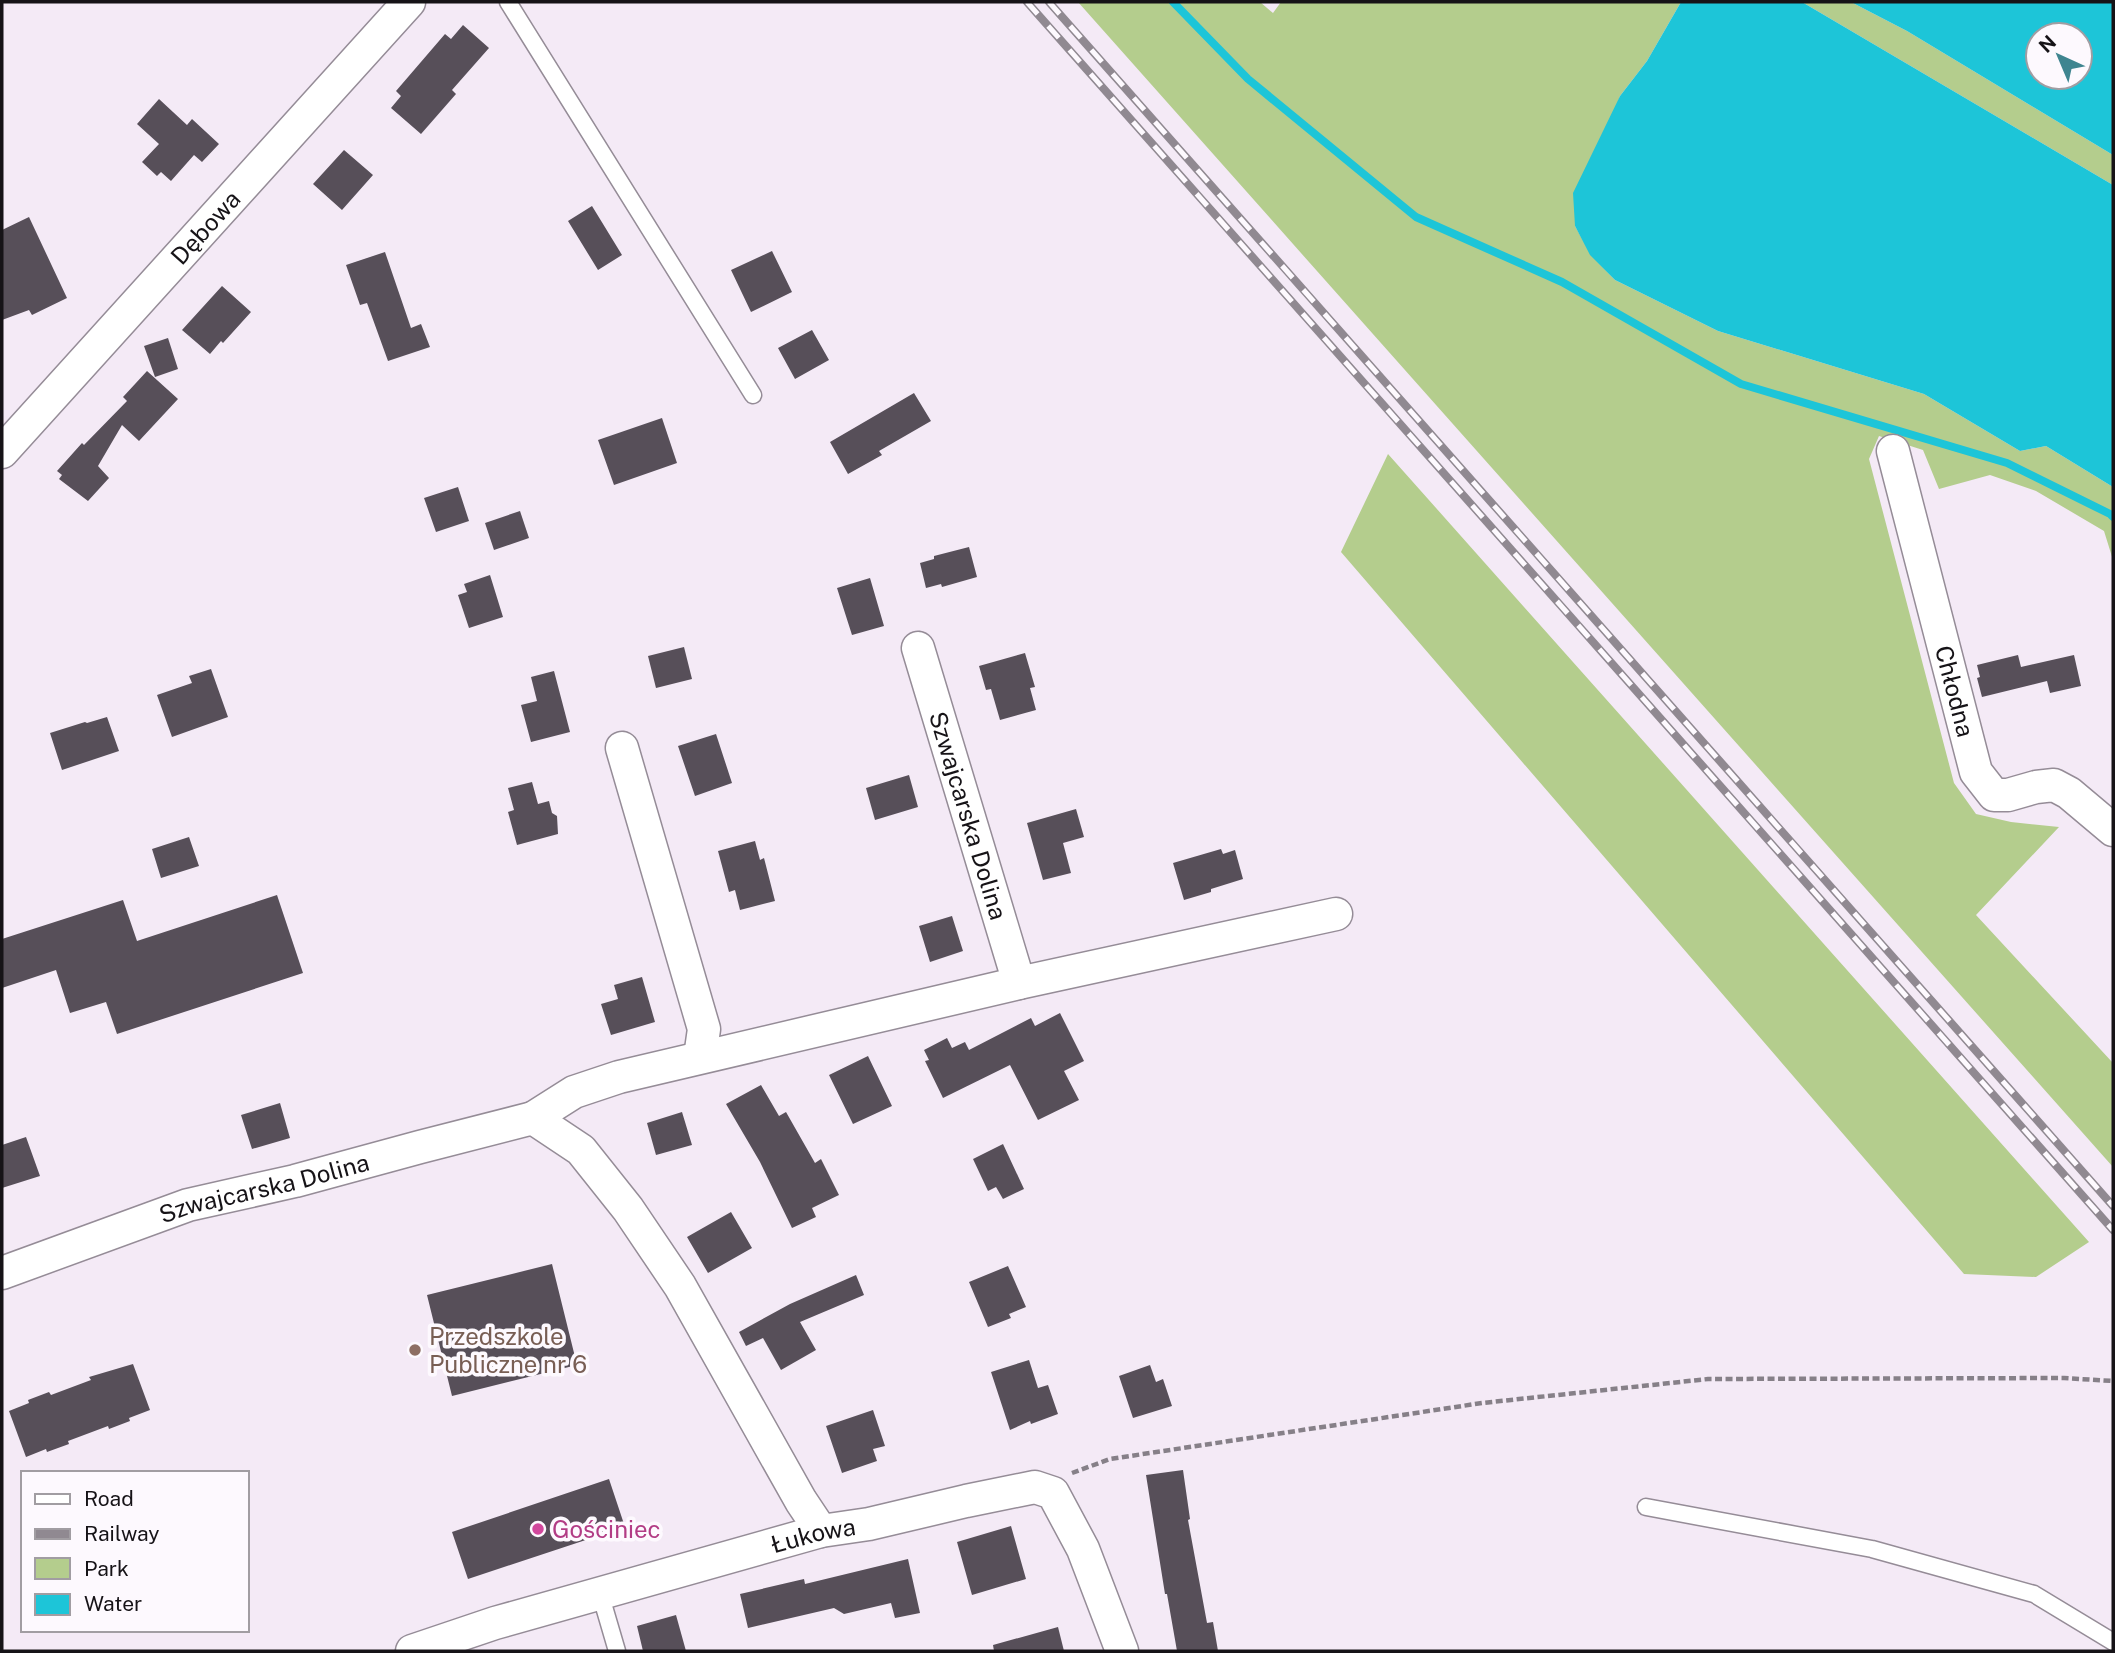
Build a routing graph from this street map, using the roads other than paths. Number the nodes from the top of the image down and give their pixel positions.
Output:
1 (409, 2) edge
2 (508, 2) edge
3 (753, 396) dead end
4 (1893, 451) dead end
5 (2, 452) edge
6 (918, 648) dead end
7 (622, 748) dead end
8 (2113, 830) edge
9 (1336, 914) dead end
10 (1019, 983) junction
11 (700, 1057) junction
12 (533, 1118) junction
13 (2, 1273) edge
14 (1646, 1507) dead end
15 (821, 1531) junction
16 (600, 1593) junction
17 (2113, 1643) edge
18 (412, 1651) edge
19 (617, 1651) edge
20 (1122, 1651) edge

1 - 5 street, Dębowa
2 - 3 lane
4 - 8 street, Chłodna
6 - 10 street, Szwajcarska Dolina
7 - 11 street
9 - 10 street, Szwajcarska Dolina
10 - 11 street, Szwajcarska Dolina
11 - 12 street, Szwajcarska Dolina
12 - 13 street, Szwajcarska Dolina
12 - 15 street
14 - 17 lane
15 - 16 street, Łukowa
15 - 20 street, Łukowa
16 - 18 street, Łukowa
16 - 19 lane

